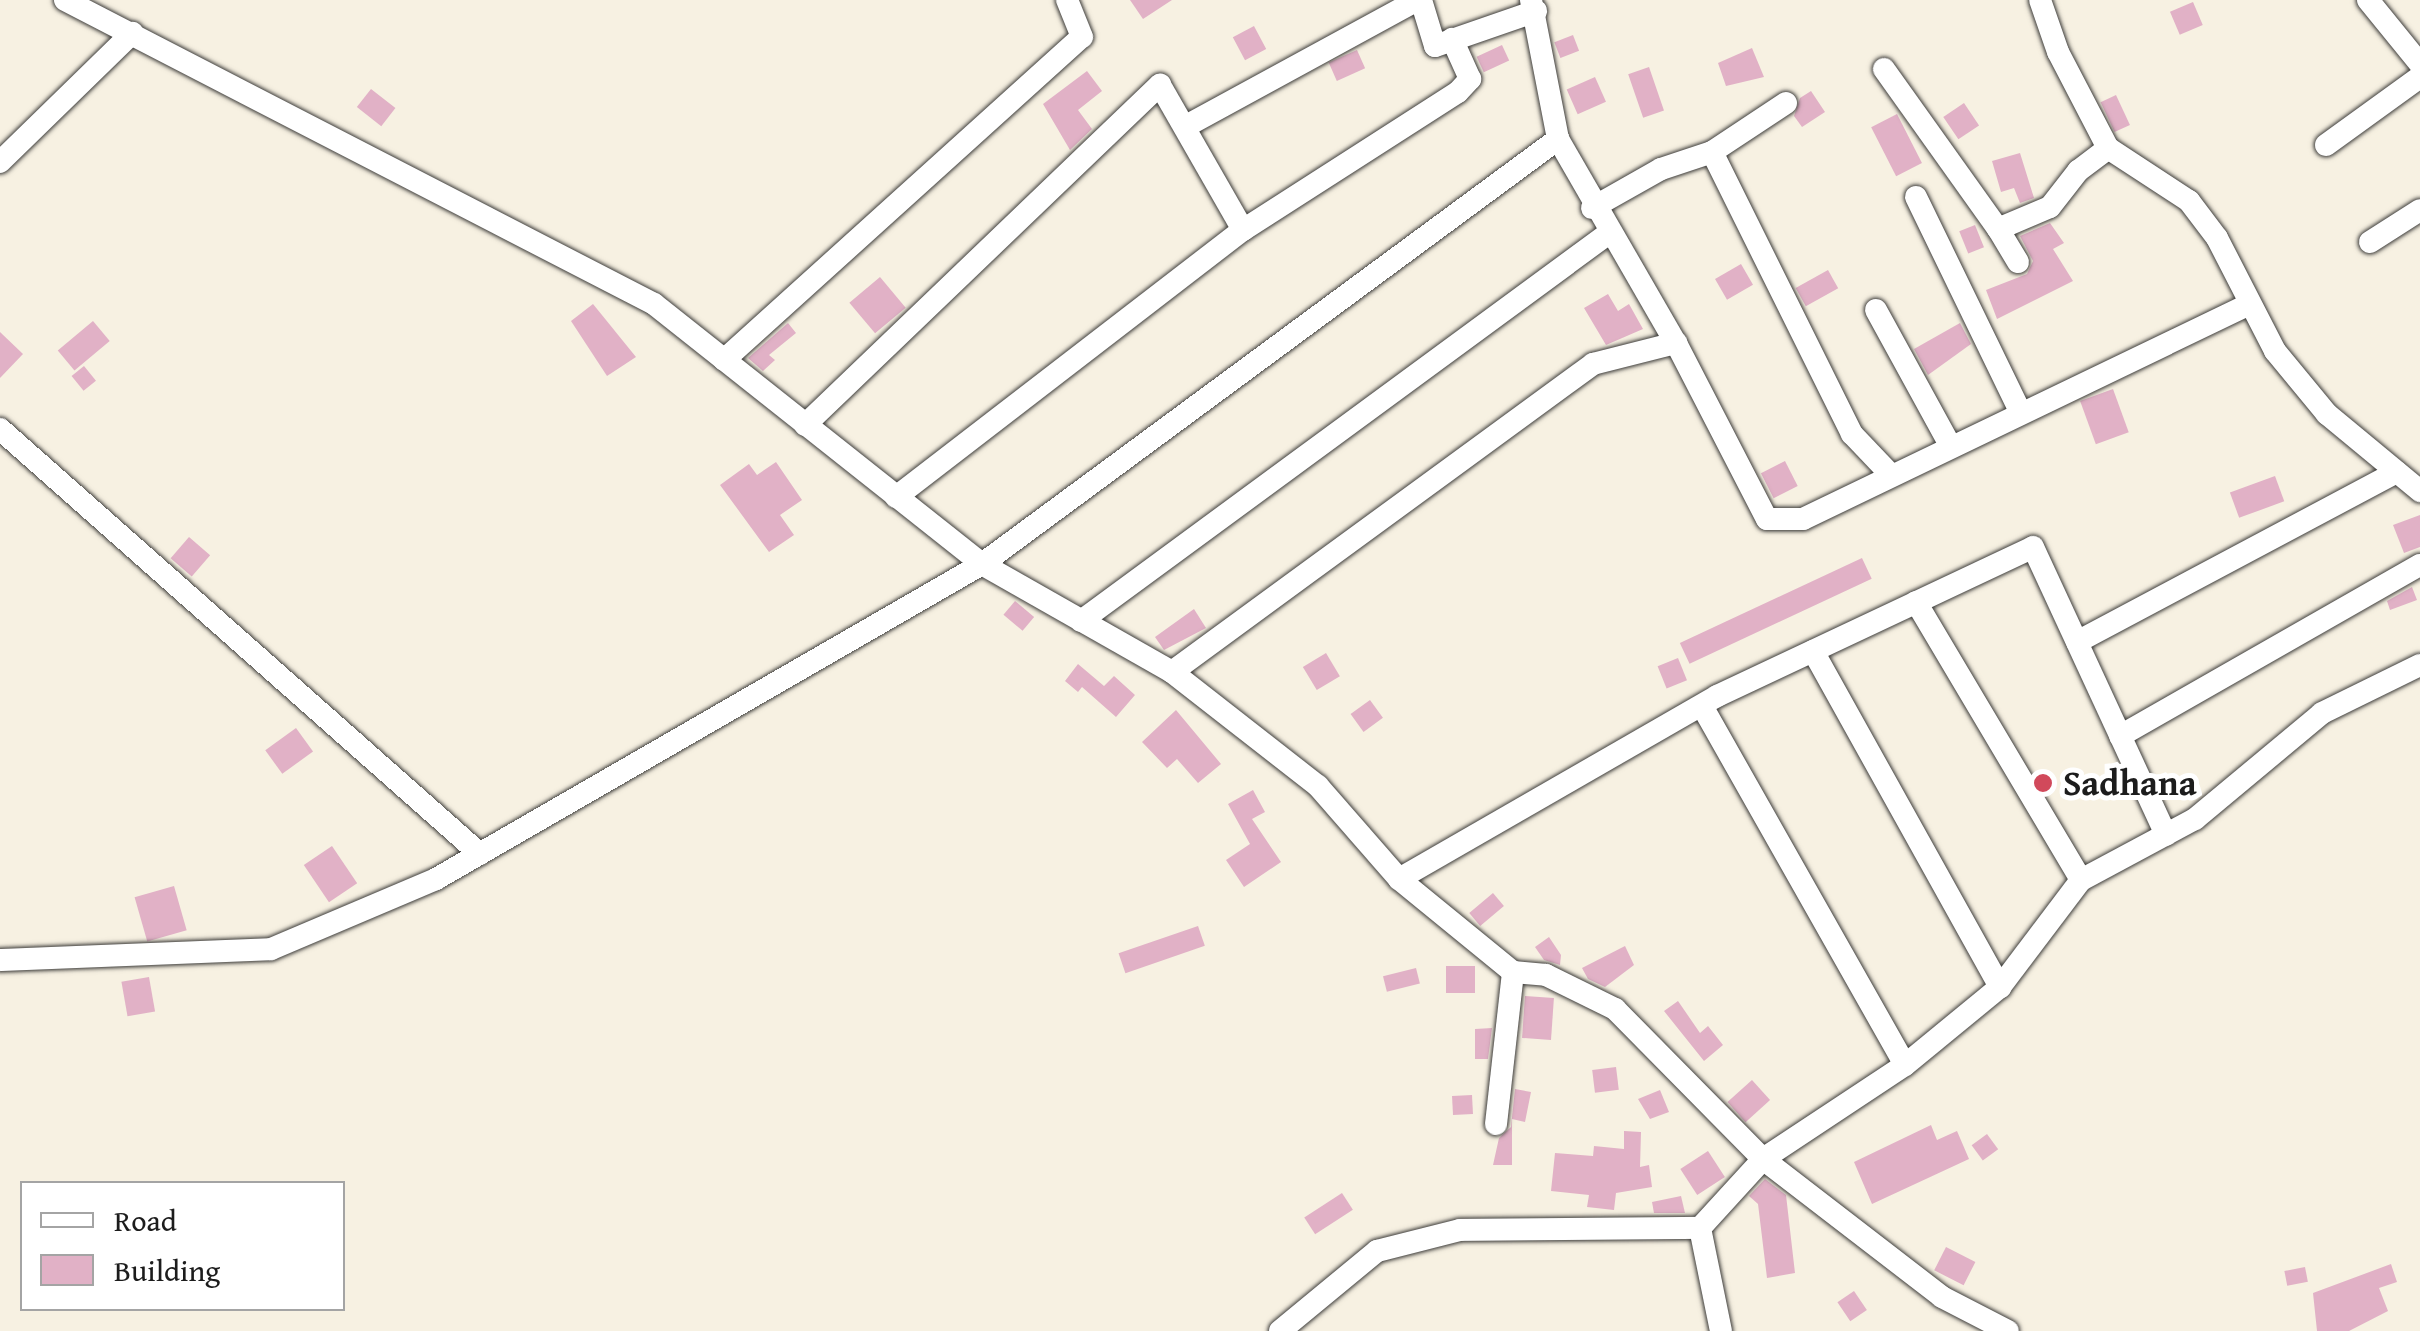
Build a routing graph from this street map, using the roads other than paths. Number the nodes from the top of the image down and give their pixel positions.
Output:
1 (64, 0) edge
2 (1067, 0) edge
3 (1419, 0) edge
4 (2040, 0) edge
5 (2368, 0) edge
6 (1533, 6) edge
7 (132, 33) junction
8 (1452, 39) junction
9 (2420, 64) edge
10 (1884, 69) dead end
11 (2420, 78) edge
12 (1786, 103) dead end
13 (1188, 124) junction
14 (1558, 139) junction
15 (2326, 145) dead end
16 (2108, 148) junction
17 (1712, 152) junction
18 (0, 162) edge
19 (1916, 197) dead end
20 (1592, 208) junction
21 (2420, 210) edge
22 (1998, 229) junction
23 (1242, 230) junction
24 (1609, 234) junction
25 (2370, 242) dead end
26 (2018, 262) dead end
27 (2250, 304) junction
28 (1876, 310) dead end
29 (1676, 343) junction
30 (724, 360) junction
31 (2020, 411) junction
32 (805, 424) junction
33 (0, 429) edge
34 (1950, 445) junction
35 (2397, 472) junction
36 (1890, 475) junction
37 (2420, 491) edge
38 (896, 497) junction
39 (982, 564) junction
40 (2420, 565) edge
41 (1916, 602) junction
42 (1081, 621) junction
43 (2077, 642) junction
44 (1814, 651) junction
45 (2420, 665) edge
46 (1172, 672) junction
47 (1702, 706) junction
48 (2120, 736) junction
49 (2166, 835) junction
50 (480, 854) junction
51 (1398, 879) junction
52 (2081, 880) junction
53 (0, 960) edge
54 (1514, 972) junction
55 (2000, 987) junction
56 (1905, 1065) junction
57 (1496, 1124) dead end
58 (1762, 1159) junction
59 (1700, 1228) junction
60 (1280, 1331) edge
61 (1721, 1331) edge
62 (2008, 1331) edge

1 - 7 street
2 - 30 street
3 - 8 street
3 - 13 street
4 - 16 street
5 - 9 street
6 - 8 street
6 - 14 street
7 - 18 street
7 - 30 street
8 - 23 street
10 - 22 street
11 - 15 street
12 - 17 street
13 - 23 street
13 - 32 street
14 - 20 street
14 - 39 street
16 - 22 street
16 - 27 street
17 - 20 street
17 - 36 street
19 - 31 street
20 - 24 street
21 - 25 street
22 - 26 street
23 - 38 street
24 - 29 street
24 - 42 street
27 - 31 street
27 - 35 street
28 - 34 street
29 - 36 street
29 - 46 street
30 - 32 street
31 - 34 street
32 - 38 street
33 - 50 street
34 - 36 street
35 - 37 street
35 - 43 street
38 - 39 street
39 - 42 street
39 - 50 street
40 - 48 street
41 - 43 street
41 - 44 street
41 - 52 street
42 - 46 street
43 - 48 street
44 - 47 street
44 - 55 street
45 - 49 street
46 - 51 street
47 - 51 street
47 - 56 street
48 - 49 street
49 - 52 street
50 - 53 street
51 - 54 street
52 - 55 street
54 - 57 street
54 - 58 street
55 - 56 street
56 - 58 street
58 - 59 street
58 - 62 street
59 - 60 street
59 - 61 street

